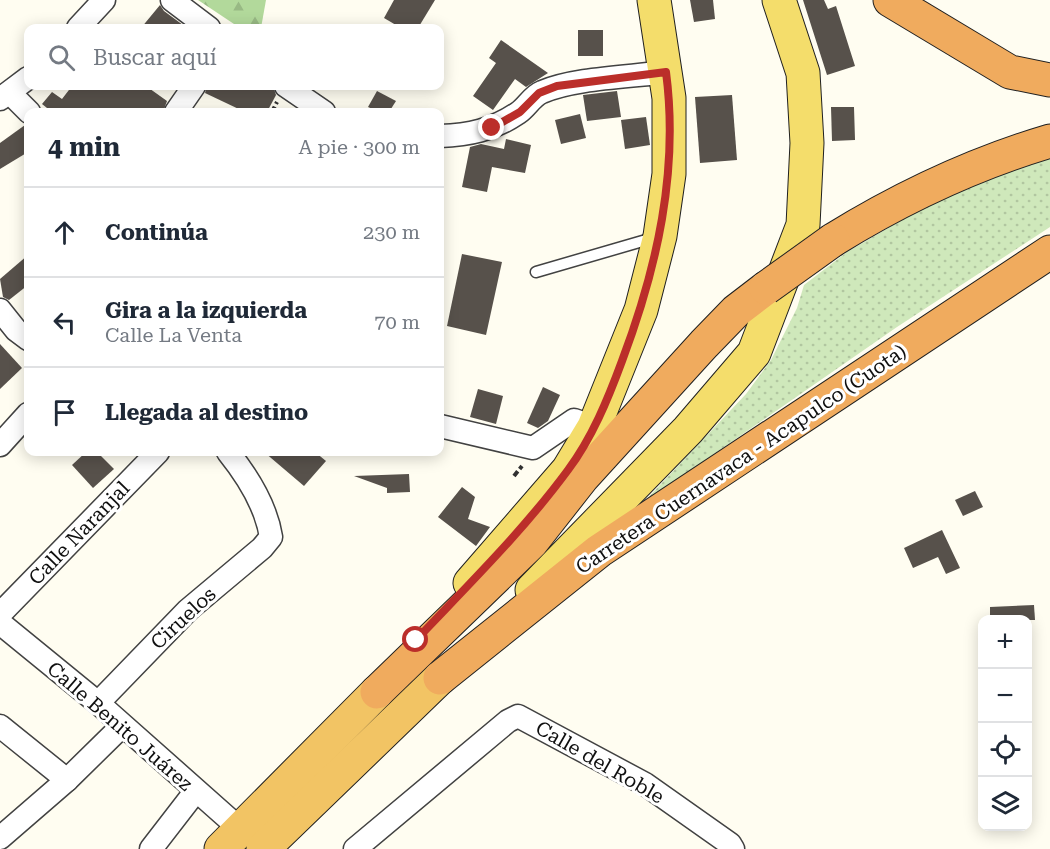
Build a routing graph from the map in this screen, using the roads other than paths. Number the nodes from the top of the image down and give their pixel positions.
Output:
1 (104, 0) edge
2 (172, 0) edge
3 (654, 0) edge
4 (780, 0) edge
5 (890, 0) edge
6 (82, 24) edge
7 (204, 24) edge
8 (666, 72) junction
9 (1050, 80) edge
10 (24, 81) edge
11 (191, 90) edge
12 (292, 90) edge
13 (5, 96) edge
14 (179, 108) edge
15 (318, 108) edge
16 (24, 109) edge
17 (444, 136) edge
18 (1050, 141) edge
19 (660, 236) junction
20 (1050, 252) edge
21 (536, 272) dead end
22 (0, 310) edge
23 (24, 336) edge
24 (24, 419) edge
25 (444, 427) edge
26 (594, 427) junction
27 (0, 446) edge
28 (154, 456) edge
29 (231, 456) edge
30 (0, 614) edge
31 (0, 623) edge
32 (440, 678) junction
33 (377, 692) junction
34 (98, 703) junction
35 (0, 726) edge
36 (122, 726) junction
37 (67, 780) junction
38 (195, 792) junction
39 (0, 838) edge
40 (253, 844) edge
41 (730, 847) edge
42 (151, 849) edge
43 (355, 849) edge

1 - 6 street
2 - 7 street
3 - 8 main road
4 - 32 main road
5 - 9 highway
8 - 17 street
8 - 19 main road
10 - 13 street
11 - 14 street
12 - 15 street
13 - 16 street
18 - 33 highway, bridge
19 - 21 lane
19 - 26 main road
20 - 32 highway, Carretera Cuernavaca - Acapulco (Cuota)
22 - 23 street
24 - 27 street
25 - 26 street
26 - 33 main road
28 - 30 street, Calle Naranjal
29 - 34 street, Ciruelos
31 - 34 street, Calle Benito Juárez
32 - 40 highway
33 - 40 highway
34 - 36 street, Calle Benito Juárez
35 - 37 street
36 - 37 street
36 - 38 street, Calle Benito Juárez
37 - 39 street
38 - 40 street, Calle Benito Juárez
38 - 42 street
41 - 43 street, Calle del Roble

